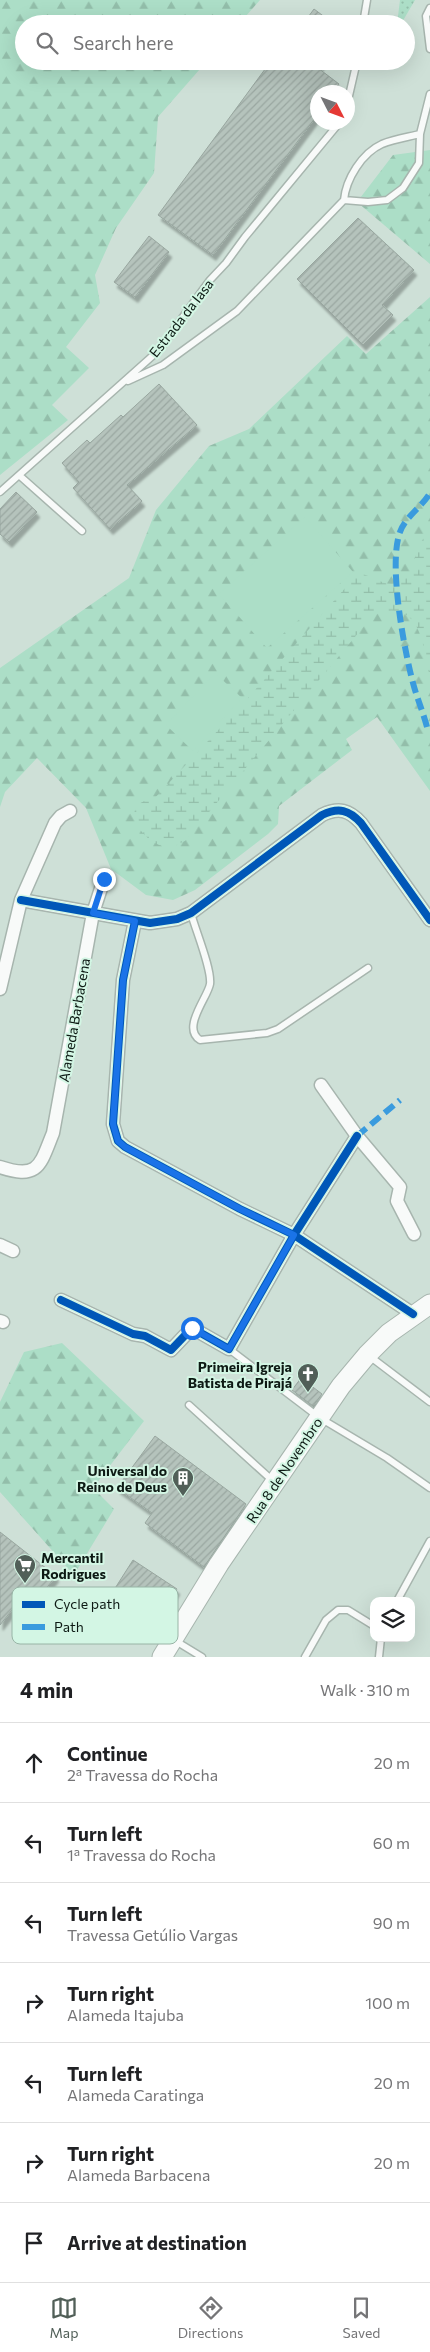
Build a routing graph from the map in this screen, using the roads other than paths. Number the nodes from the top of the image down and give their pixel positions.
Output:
1 (367, 0) edge
2 (430, 8) edge
3 (364, 15) edge
4 (430, 49) edge
5 (355, 70) edge
6 (351, 85) edge
7 (430, 94) edge
8 (333, 130) edge
9 (420, 134) junction
10 (344, 200) junction
11 (121, 384) junction
12 (20, 476) junction
13 (0, 492) edge
14 (82, 532) dead end
15 (70, 811) dead end
16 (104, 879) dead end
17 (21, 900) junction
18 (93, 913) junction
19 (191, 913) junction
20 (430, 920) edge
21 (135, 921) junction
22 (368, 968) dead end
23 (0, 989) edge
24 (321, 1085) dead end
25 (357, 1136) junction
26 (0, 1168) edge
27 (414, 1234) dead end
28 (294, 1235) junction
29 (0, 1246) edge
30 (13, 1251) dead end
31 (61, 1300) dead end
32 (430, 1304) edge
33 (413, 1314) junction
34 (229, 1349) junction
35 (367, 1355) junction
36 (430, 1402) edge
37 (189, 1405) dead end
38 (320, 1418) junction
39 (276, 1483) junction
40 (430, 1488) edge
41 (430, 1541) edge
42 (399, 1597) edge
43 (370, 1624) edge
44 (178, 1631) edge
45 (178, 1642) edge
46 (381, 1642) edge
47 (170, 1644) edge
48 (162, 1657) edge
49 (202, 1657) edge
50 (305, 1657) edge
51 (379, 1657) edge

1 - 3 lane
2 - 4 lane
5 - 6 lane
7 - 9 lane
8 - 11 lane, Estrada da Iasa
9 - 10 lane
9 - 10 lane
10 - 11 lane
11 - 12 lane, Estrada da Iasa
12 - 13 lane, Estrada da Iasa
12 - 14 lane
15 - 17 street
16 - 18 street, Alameda Barbacena
17 - 18 street
17 - 23 street
18 - 21 street
18 - 26 street, Alameda Barbacena
19 - 20 street
19 - 21 street
19 - 22 lane
21 - 28 street
24 - 25 street
25 - 27 street
25 - 28 street
28 - 33 street
28 - 34 street
29 - 30 street
31 - 34 street
32 - 33 main road, Rua 8 de Novembro
33 - 35 main road, Rua 8 de Novembro
34 - 38 lane
35 - 36 lane
35 - 38 main road, Rua 8 de Novembro
37 - 39 lane
38 - 39 main road, Rua 8 de Novembro
38 - 40 lane
39 - 44 main road, Rua 8 de Novembro
41 - 42 lane
43 - 50 lane
45 - 49 lane
46 - 51 lane
47 - 48 main road, Rua 8 de Novembro

